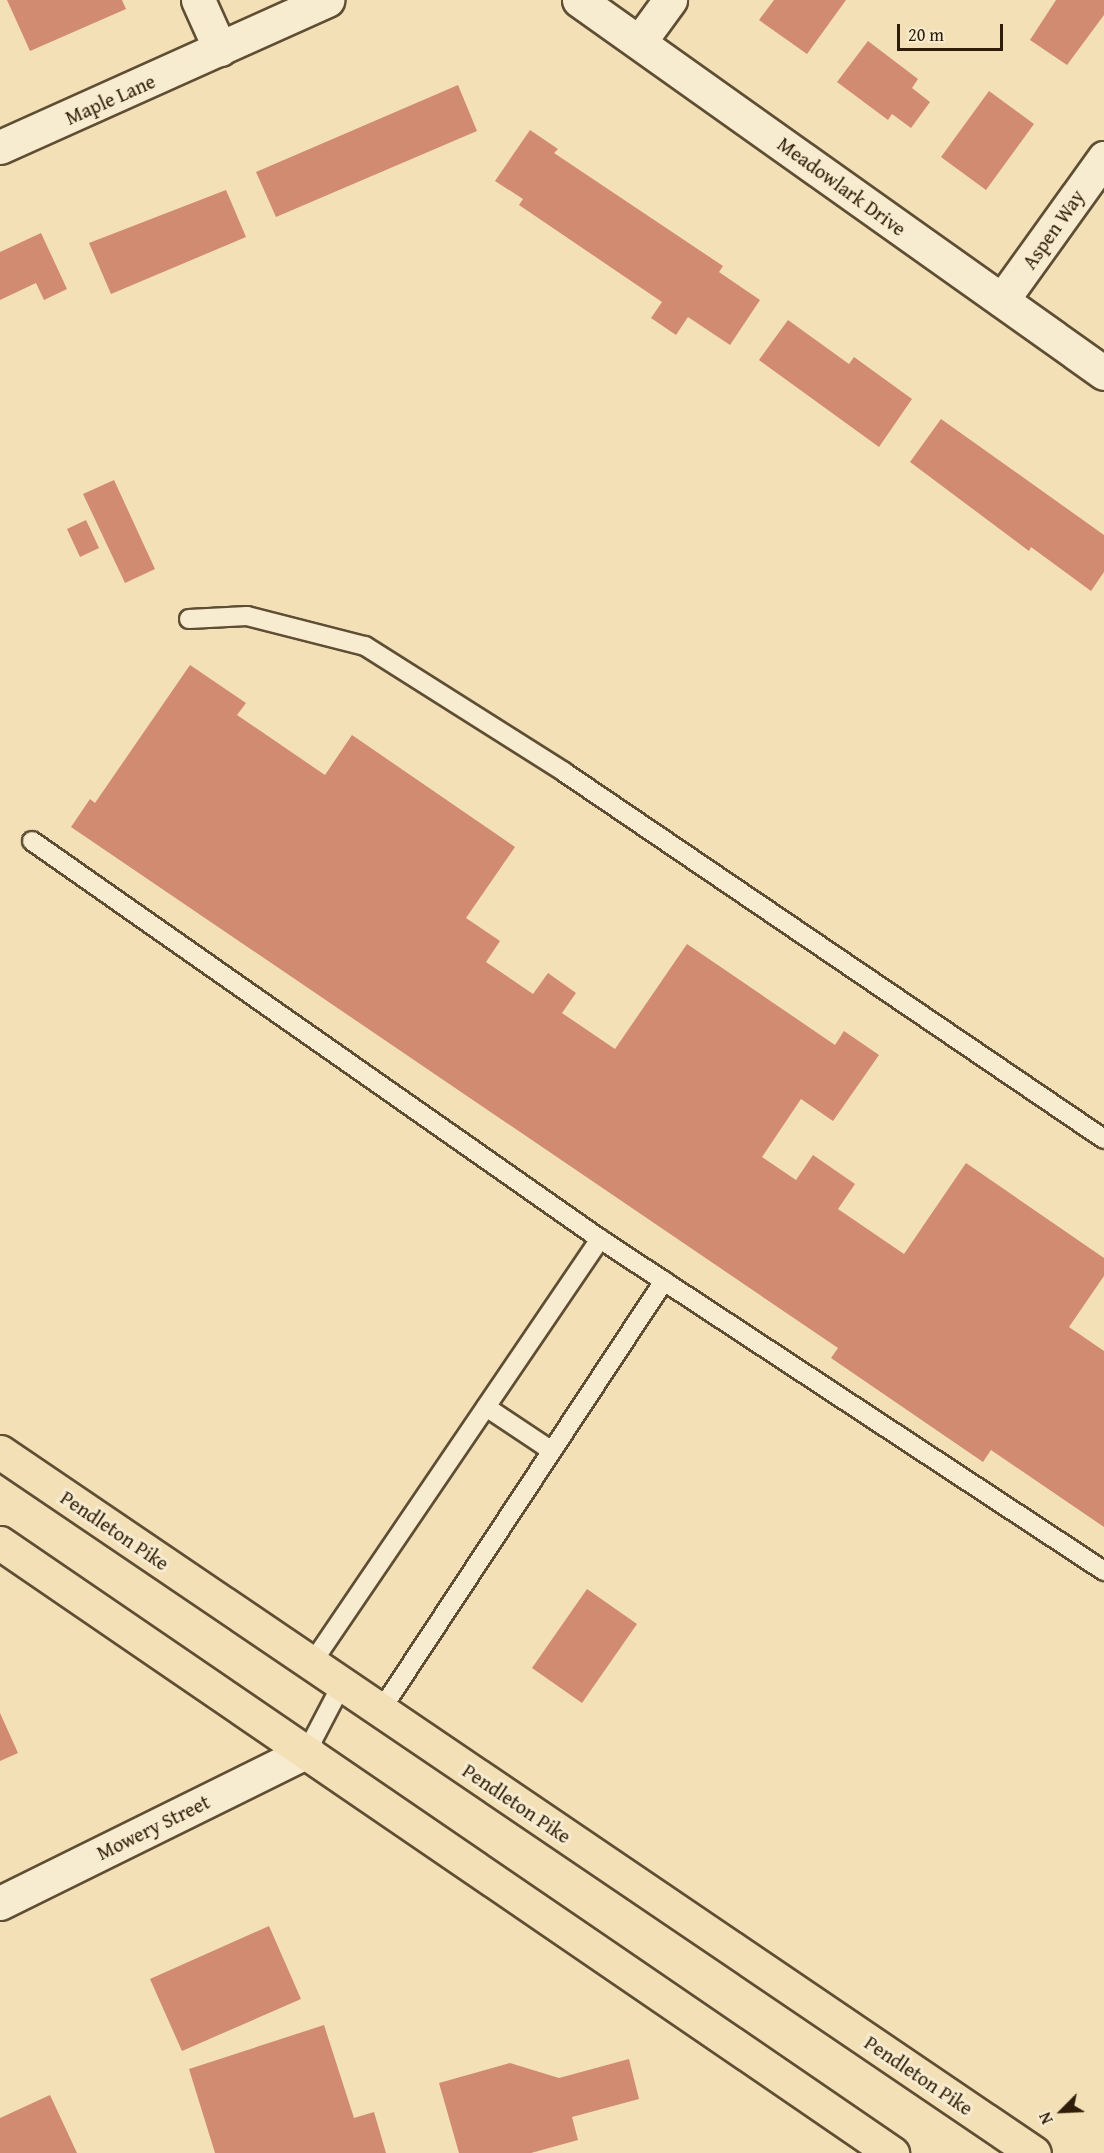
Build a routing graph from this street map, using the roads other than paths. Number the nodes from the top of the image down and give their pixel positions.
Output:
1 (198, 0) edge
2 (327, 0) edge
3 (579, 0) edge
4 (670, 0) edge
5 (640, 41) junction
6 (220, 49) junction
7 (0, 147) edge
8 (1104, 158) edge
9 (1002, 300) junction
10 (1104, 373) edge
11 (189, 619) dead end
12 (32, 842) dead end
13 (1104, 1139) edge
14 (600, 1239) junction
15 (664, 1281) junction
16 (486, 1407) junction
17 (552, 1451) junction
18 (0, 1452) edge
19 (0, 1544) edge
20 (1104, 1571) edge
21 (312, 1664) junction
22 (342, 1684) junction
23 (381, 1710) junction
24 (307, 1752) junction
25 (0, 1903) edge
26 (892, 2153) edge
27 (1034, 2153) edge

1 - 6 street
2 - 6 street
3 - 5 street, Meadowlark Drive
4 - 5 street
5 - 9 street, Meadowlark Drive
6 - 7 street, Maple Lane
8 - 9 street, Aspen Way
9 - 10 street, Meadowlark Drive
11 - 13 lane
12 - 14 lane
14 - 15 lane
14 - 16 lane
15 - 17 lane
15 - 20 lane
16 - 17 lane
16 - 21 lane
17 - 23 lane
18 - 21 main road, Pendleton Pike
19 - 24 main road
21 - 22 main road, Pendleton Pike
22 - 23 main road, Pendleton Pike
22 - 24 lane
23 - 27 main road, Pendleton Pike
24 - 25 street, Mowery Street
24 - 26 main road

